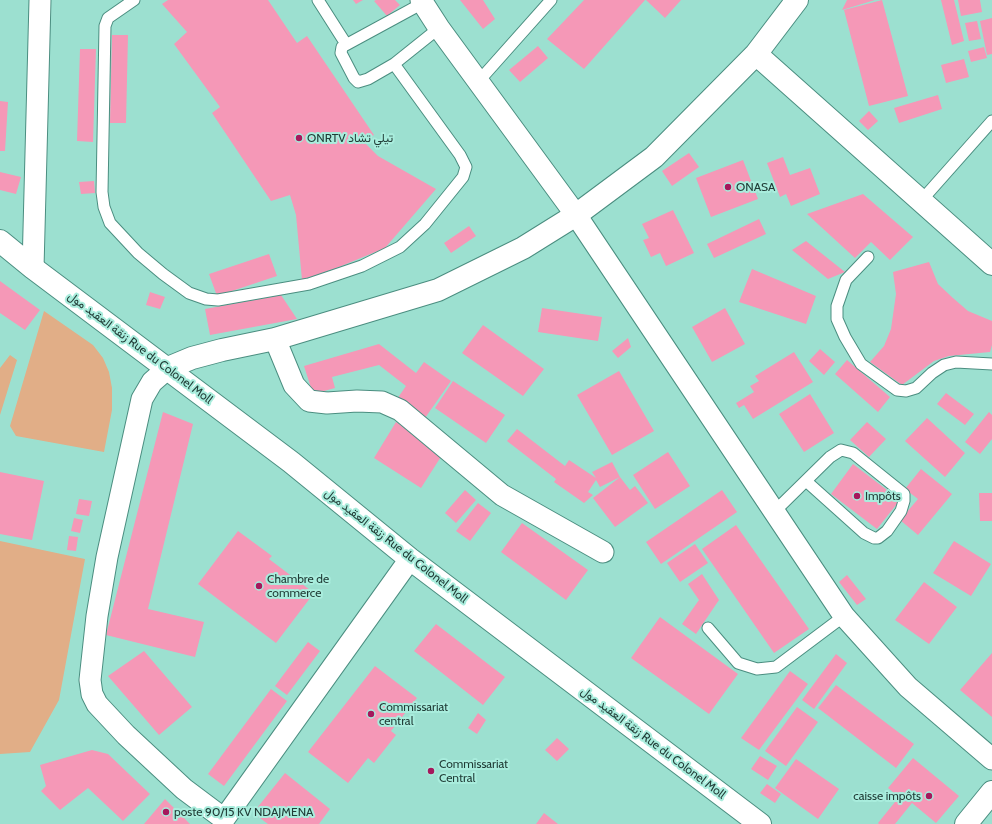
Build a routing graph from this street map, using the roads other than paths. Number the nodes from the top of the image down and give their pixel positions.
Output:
1 (40, 0) edge
2 (134, 0) edge
3 (318, 0) edge
4 (551, 0) edge
5 (797, 0) edge
6 (422, 2) edge
7 (439, 28) junction
8 (346, 44) junction
9 (756, 54) junction
10 (394, 64) junction
11 (478, 82) junction
12 (992, 121) edge
13 (921, 201) junction
14 (576, 215) junction
15 (0, 241) edge
16 (868, 257) dead end
17 (992, 264) edge
18 (33, 268) junction
19 (275, 339) junction
20 (992, 364) edge
21 (168, 368) junction
22 (806, 481) junction
23 (774, 512) junction
24 (603, 552) dead end
25 (410, 559) junction
26 (844, 616) junction
27 (708, 628) dead end
28 (992, 759) edge
29 (992, 792) edge
30 (227, 821) edge
31 (760, 824) edge
32 (966, 824) edge

1 - 18 street
2 - 10 lane
3 - 8 lane
4 - 11 lane
5 - 9 street
6 - 7 street
6 - 8 lane
7 - 10 lane
7 - 11 street
8 - 10 lane
9 - 13 street
9 - 14 street
11 - 14 street
12 - 13 lane
13 - 17 street
14 - 19 street
14 - 23 street
15 - 18 street, زنقة العقيد مول Rue du Colonel Moll
16 - 20 lane
18 - 21 street, زنقة العقيد مول Rue du Colonel Moll
19 - 21 street
19 - 24 street
21 - 25 street, زنقة العقيد مول Rue du Colonel Moll
21 - 30 street
22 - 22 lane
22 - 23 lane
23 - 26 street
25 - 30 street
25 - 31 street, زنقة العقيد مول Rue du Colonel Moll
26 - 27 lane
26 - 28 street
29 - 32 street

